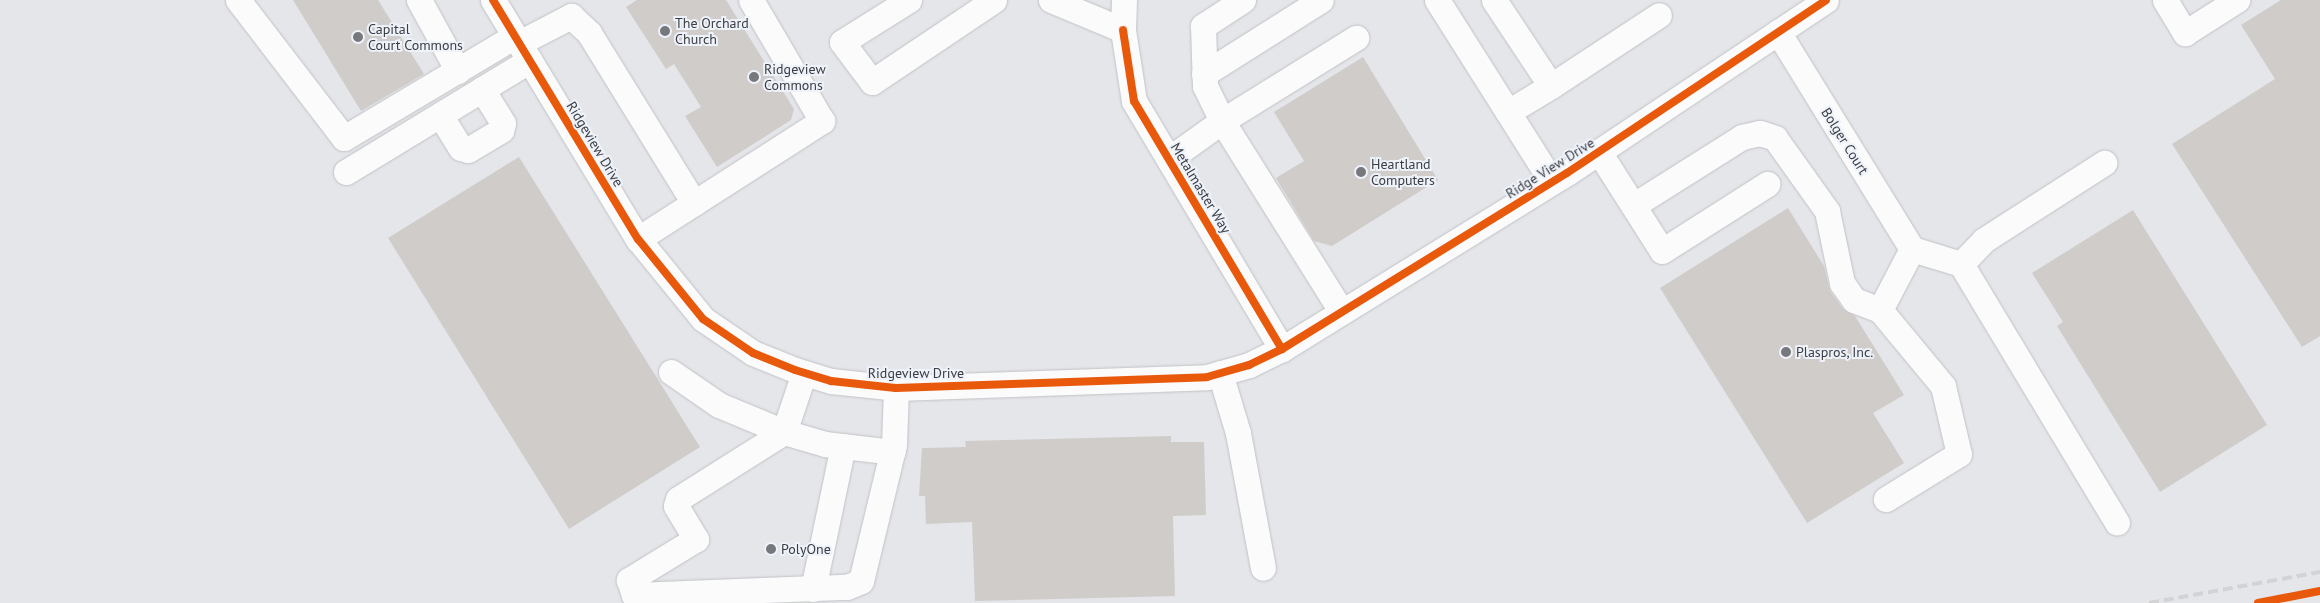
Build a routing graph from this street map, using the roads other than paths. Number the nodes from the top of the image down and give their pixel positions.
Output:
1 (238, 0) edge
2 (419, 0) edge
3 (493, 0) edge
4 (751, 0) edge
5 (909, 0) edge
6 (994, 0) edge
7 (1052, 0) edge
8 (1124, 0) edge
9 (1243, 0) edge
10 (1321, 0) edge
11 (1437, 0) edge
12 (1494, 0) edge
13 (1826, 0) edge
14 (2165, 0) edge
15 (2237, 0) edge
16 (1659, 15) dead end
17 (1123, 30) junction
18 (1778, 32) junction
19 (1356, 38) dead end
20 (521, 47) junction
21 (458, 71) junction
22 (1204, 74) junction
23 (1550, 86) junction
24 (482, 89) junction
25 (1508, 112) junction
26 (440, 115) junction
27 (1222, 121) junction
28 (1599, 152) junction
29 (1169, 159) junction
30 (2104, 164) dead end
31 (346, 172) dead end
32 (1552, 182) junction
33 (1767, 184) dead end
34 (694, 203) junction
35 (1634, 205) junction
36 (638, 239) junction
37 (1912, 249) junction
38 (1961, 264) junction
39 (1880, 310) junction
40 (1341, 312) junction
41 (1282, 349) junction
42 (671, 372) dead end
43 (804, 373) junction
44 (1220, 373) junction
45 (896, 388) junction
46 (784, 432) junction
47 (843, 446) junction
48 (893, 452) junction
49 (1886, 499) dead end
50 (2117, 523) dead end
51 (1263, 568) dead end
52 (813, 588) junction

1 - 21 street
2 - 21 street
3 - 20 street, Ridgeview Drive
4 - 34 street
5 - 6 street
7 - 17 street
8 - 17 street, Metalmaster Way
9 - 22 street
10 - 22 street
11 - 25 street
12 - 23 street
13 - 18 street, Ridge View Drive
14 - 15 street
16 - 23 street
17 - 29 street, Metalmaster Way
18 - 28 street, Ridge View Drive
18 - 37 street, Bolger Court
19 - 27 street
20 - 21 street
20 - 24 street
20 - 34 street
20 - 36 street, Ridgeview Drive
22 - 27 street
23 - 25 street
24 - 26 street
24 - 26 street
25 - 32 street
26 - 31 street
27 - 29 street
27 - 40 street
28 - 32 street, Ridge View Drive
28 - 35 street
29 - 41 street, Metalmaster Way
30 - 38 street
32 - 40 street, Ridge View Drive
33 - 35 street
34 - 36 street
35 - 39 street
36 - 43 street, Ridgeview Drive
37 - 38 street
37 - 39 street
38 - 50 street
39 - 49 street
40 - 41 street, Ridge View Drive
41 - 44 street, Ridgeview Drive
42 - 46 street
43 - 45 street, Ridgeview Drive
43 - 46 street
44 - 45 street, Ridgeview Drive
44 - 51 street
45 - 48 street
46 - 47 street
46 - 52 street
47 - 48 street
47 - 52 street
48 - 52 street

